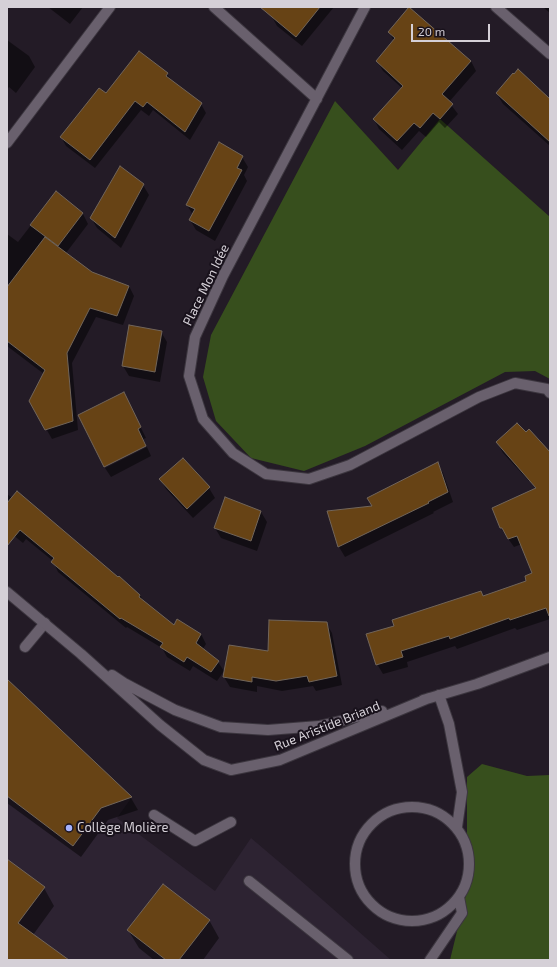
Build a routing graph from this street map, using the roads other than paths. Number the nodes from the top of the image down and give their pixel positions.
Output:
1 (110, 7) edge
2 (214, 7) edge
3 (365, 7) edge
4 (496, 7) edge
5 (550, 54) edge
6 (318, 99) junction
7 (7, 143) edge
8 (550, 393) edge
9 (7, 592) edge
10 (44, 623) junction
11 (25, 647) dead end
12 (81, 654) junction
13 (550, 657) edge
14 (439, 695) junction
15 (429, 698) junction
16 (154, 815) dead end
17 (231, 822) dead end
18 (457, 827) junction
19 (249, 880) dead end
20 (459, 897) junction
21 (348, 960) edge
22 (430, 960) edge

1 - 7 street
2 - 6 street
3 - 6 street, Place Mon Idée
4 - 5 street
6 - 8 street, Place Mon Idée
9 - 10 street, Rue Aristide Briand
10 - 11 street
10 - 12 street, Rue Aristide Briand
12 - 15 street, Rue Aristide Briand
12 - 15 street, Rue Aristide Briand
13 - 14 street, Rue Aristide Briand
14 - 15 street, Rue Aristide Briand
14 - 18 street
16 - 17 street
18 - 20 street
18 - 20 street
19 - 21 street
20 - 22 street

